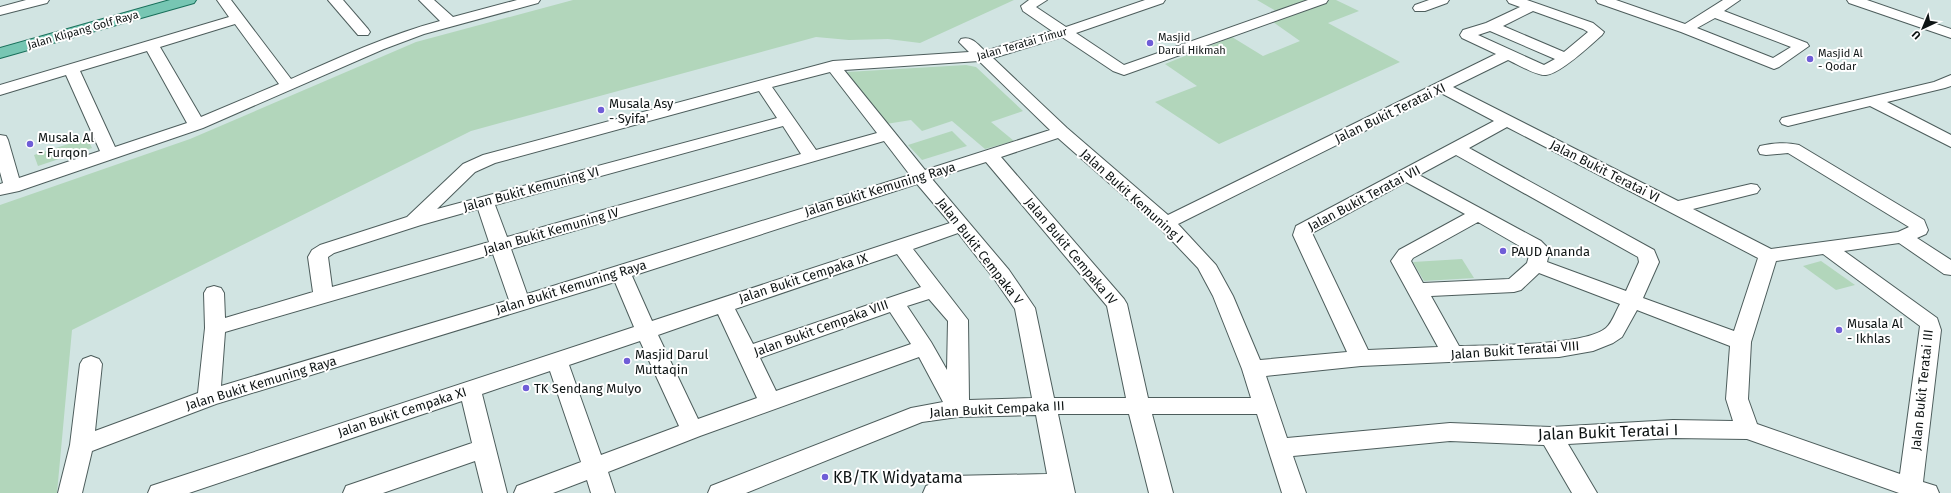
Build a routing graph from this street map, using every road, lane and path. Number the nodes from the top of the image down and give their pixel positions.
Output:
1 (163, 0) edge
2 (188, 0) edge
3 (224, 0) edge
4 (335, 0) edge
5 (426, 0) edge
6 (1040, 0) edge
7 (1158, 0) edge
8 (1321, 0) edge
9 (1442, 0) edge
10 (1514, 0) edge
11 (1560, 0) edge
12 (1733, 0) edge
13 (1854, 0) edge
14 (36, 1) edge
15 (525, 1) edge
16 (1611, 1) edge
17 (1420, 8) dead end
18 (1536, 8) junction
19 (0, 11) edge
20 (1713, 12) junction
21 (238, 19) junction
22 (449, 22) junction
23 (1491, 26) junction
24 (1686, 29) junction
25 (363, 32) dead end
26 (1064, 32) junction
27 (1951, 34) edge
28 (966, 42) dead end
29 (151, 44) junction
30 (0, 45) edge
31 (0, 53) edge
32 (1508, 54) junction
33 (983, 56) junction
34 (1566, 58) junction
35 (833, 66) junction
36 (71, 69) junction
37 (1951, 80) edge
38 (288, 84) junction
39 (762, 84) junction
40 (1441, 88) junction
41 (0, 90) edge
42 (1872, 101) junction
43 (787, 120) junction
44 (1506, 121) junction
45 (1788, 121) dead end
46 (197, 125) junction
47 (1061, 132) junction
48 (888, 135) junction
49 (0, 140) edge
50 (1951, 142) edge
51 (1457, 148) junction
52 (1766, 150) dead end
53 (110, 155) junction
54 (990, 155) junction
55 (811, 156) junction
56 (1407, 174) junction
57 (921, 177) junction
58 (6, 189) edge
59 (1751, 189) dead end
60 (485, 202) junction
61 (1676, 207) junction
62 (1479, 214) junction
63 (414, 221) junction
64 (1166, 223) junction
65 (961, 226) junction
66 (1902, 237) junction
67 (499, 246) junction
68 (900, 246) junction
69 (1827, 248) junction
70 (1768, 256) junction
71 (1536, 265) junction
72 (1951, 269) edge
73 (621, 273) junction
74 (933, 290) junction
75 (1417, 290) junction
76 (214, 293) dead end
77 (323, 296) junction
78 (894, 302) junction
79 (1631, 302) junction
80 (520, 303) junction
81 (723, 304) junction
82 (215, 328) junction
83 (646, 331) junction
84 (1741, 342) junction
85 (924, 346) junction
86 (747, 354) junction
87 (1453, 354) junction
88 (1361, 358) junction
89 (557, 360) junction
90 (91, 364) dead end
91 (1253, 369) junction
92 (470, 389) junction
93 (209, 398) junction
94 (770, 401) junction
95 (1138, 405) junction
96 (1045, 406) junction
97 (1265, 406) junction
98 (958, 409) junction
99 (692, 430) junction
100 (1748, 430) junction
101 (1551, 436) junction
102 (82, 444) junction
103 (485, 448) junction
104 (1279, 448) junction
105 (594, 467) junction
106 (203, 486) edge
107 (1062, 488) edge
108 (1919, 490) edge
109 (70, 493) edge
110 (160, 493) edge
111 (355, 493) edge
112 (495, 493) edge
113 (526, 493) edge
114 (603, 493) edge
115 (720, 493) edge
116 (935, 493) edge
117 (1161, 493) edge
118 (1294, 493) edge
119 (1585, 493) edge

1 - 30 main road, Jalan Klipang Golf Raya
2 - 31 main road, Jalan Klipang Golf Raya
3 - 21 street
4 - 25 street
5 - 22 street
6 - 26 street
7 - 26 street, Jalan Teratai Timur
8 - 26 street
9 - 17 street
10 - 18 street
11 - 18 street
12 - 20 street
13 - 27 street
14 - 19 street
15 - 22 street
16 - 24 street
18 - 23 street
18 - 34 street
20 - 24 street
20 - 24 street
21 - 29 street
21 - 38 street
22 - 38 street
23 - 32 street
23 - 34 street
26 - 33 street, Jalan Teratai Timur
28 - 33 street, Jalan Bukit Kemuning I
29 - 36 street
29 - 46 street
32 - 34 street
32 - 40 street, Jalan Bukit Teratai XI
33 - 35 street, Jalan Teratai Timur
33 - 47 street, Jalan Bukit Kemuning I
35 - 39 street, Jalan Teratai Timur
35 - 48 street, Jalan Bukit Cempaka V
36 - 41 street
36 - 53 street
37 - 42 street
38 - 46 street
39 - 43 street
39 - 63 street, Jalan Teratai Timur
40 - 44 street, Jalan Bukit Teratai VI
40 - 64 street, Jalan Bukit Teratai XI
42 - 45 street
42 - 50 street
43 - 55 street
43 - 60 street, Jalan Bukit Kemuning VI
44 - 51 street, Jalan Bukit Teratai VII
44 - 61 street, Jalan Bukit Teratai VI
46 - 53 street
47 - 54 street, Jalan Bukit Kemuning Raya
47 - 64 street, Jalan Bukit Kemuning I
48 - 55 street, Jalan Bukit Kemuning IV
48 - 57 street, Jalan Bukit Cempaka V
49 - 58 street
51 - 56 street, Jalan Bukit Teratai VII
51 - 79 street, Jalan Bukit Teratai VIII
52 - 66 street
53 - 58 street
54 - 57 street, Jalan Bukit Kemuning Raya
54 - 95 street, Jalan Bukit Cempaka IV
55 - 67 street, Jalan Bukit Kemuning IV
56 - 62 street
56 - 88 street, Jalan Bukit Teratai VII
57 - 65 street, Jalan Bukit Cempaka V
57 - 73 street, Jalan Bukit Kemuning Raya
59 - 61 street
60 - 63 street, Jalan Bukit Kemuning VI
60 - 67 street
61 - 70 street, Jalan Bukit Teratai VI
62 - 71 street
62 - 75 street
63 - 77 street, Jalan Bukit Kemuning VI
64 - 91 street, Jalan Bukit Kemuning I
65 - 68 street, Jalan Bukit Cempaka IX
65 - 96 street, Jalan Bukit Cempaka V
66 - 69 street
66 - 72 street
67 - 77 street, Jalan Bukit Kemuning IV
67 - 80 street
68 - 74 street
68 - 81 street, Jalan Bukit Cempaka IX
69 - 70 street
69 - 108 street, Jalan Bukit Teratai III
70 - 84 street
71 - 75 street
71 - 79 street
73 - 80 street, Jalan Bukit Kemuning Raya
73 - 83 street
74 - 78 street, Jalan Bukit Cempaka VIII
74 - 98 street
75 - 87 street
76 - 82 street
77 - 82 street, Jalan Bukit Kemuning IV
78 - 85 street
78 - 86 street, Jalan Bukit Cempaka VIII
79 - 84 street
79 - 87 street, Jalan Bukit Teratai VIII
80 - 93 street, Jalan Bukit Kemuning Raya
81 - 83 street, Jalan Bukit Cempaka IX
81 - 86 street
82 - 93 street
83 - 89 street, Jalan Bukit Cempaka XI
83 - 99 street
84 - 100 street
85 - 94 street
85 - 98 street
86 - 94 street
87 - 88 street, Jalan Bukit Teratai VIII
88 - 91 street, Jalan Bukit Teratai VIII
89 - 92 street, Jalan Bukit Cempaka XI
89 - 105 street
90 - 102 street
91 - 97 street, Jalan Bukit Kemuning I
92 - 103 street
92 - 106 street, Jalan Bukit Cempaka XI
93 - 102 street, Jalan Bukit Kemuning Raya
94 - 99 street
95 - 96 street, Jalan Bukit Cempaka III
95 - 97 street, Jalan Bukit Cempaka III
95 - 117 street, Jalan Bukit Cempaka IV
96 - 98 street, Jalan Bukit Cempaka III
96 - 107 street, Jalan Bukit Cempaka V
97 - 104 street, Jalan Bukit Kemuning I
98 - 115 street, Jalan Bukit Cempaka III
99 - 105 street
100 - 101 street, Jalan Bukit Teratai I
100 - 108 street, Jalan Bukit Teratai I
101 - 104 street, Jalan Bukit Teratai I
101 - 119 street
102 - 109 street
103 - 111 street
103 - 112 street
104 - 118 street, Jalan Bukit Kemuning I
105 - 113 street
105 - 114 street
106 - 110 street, Jalan Bukit Cempaka XI
107 - 116 street

